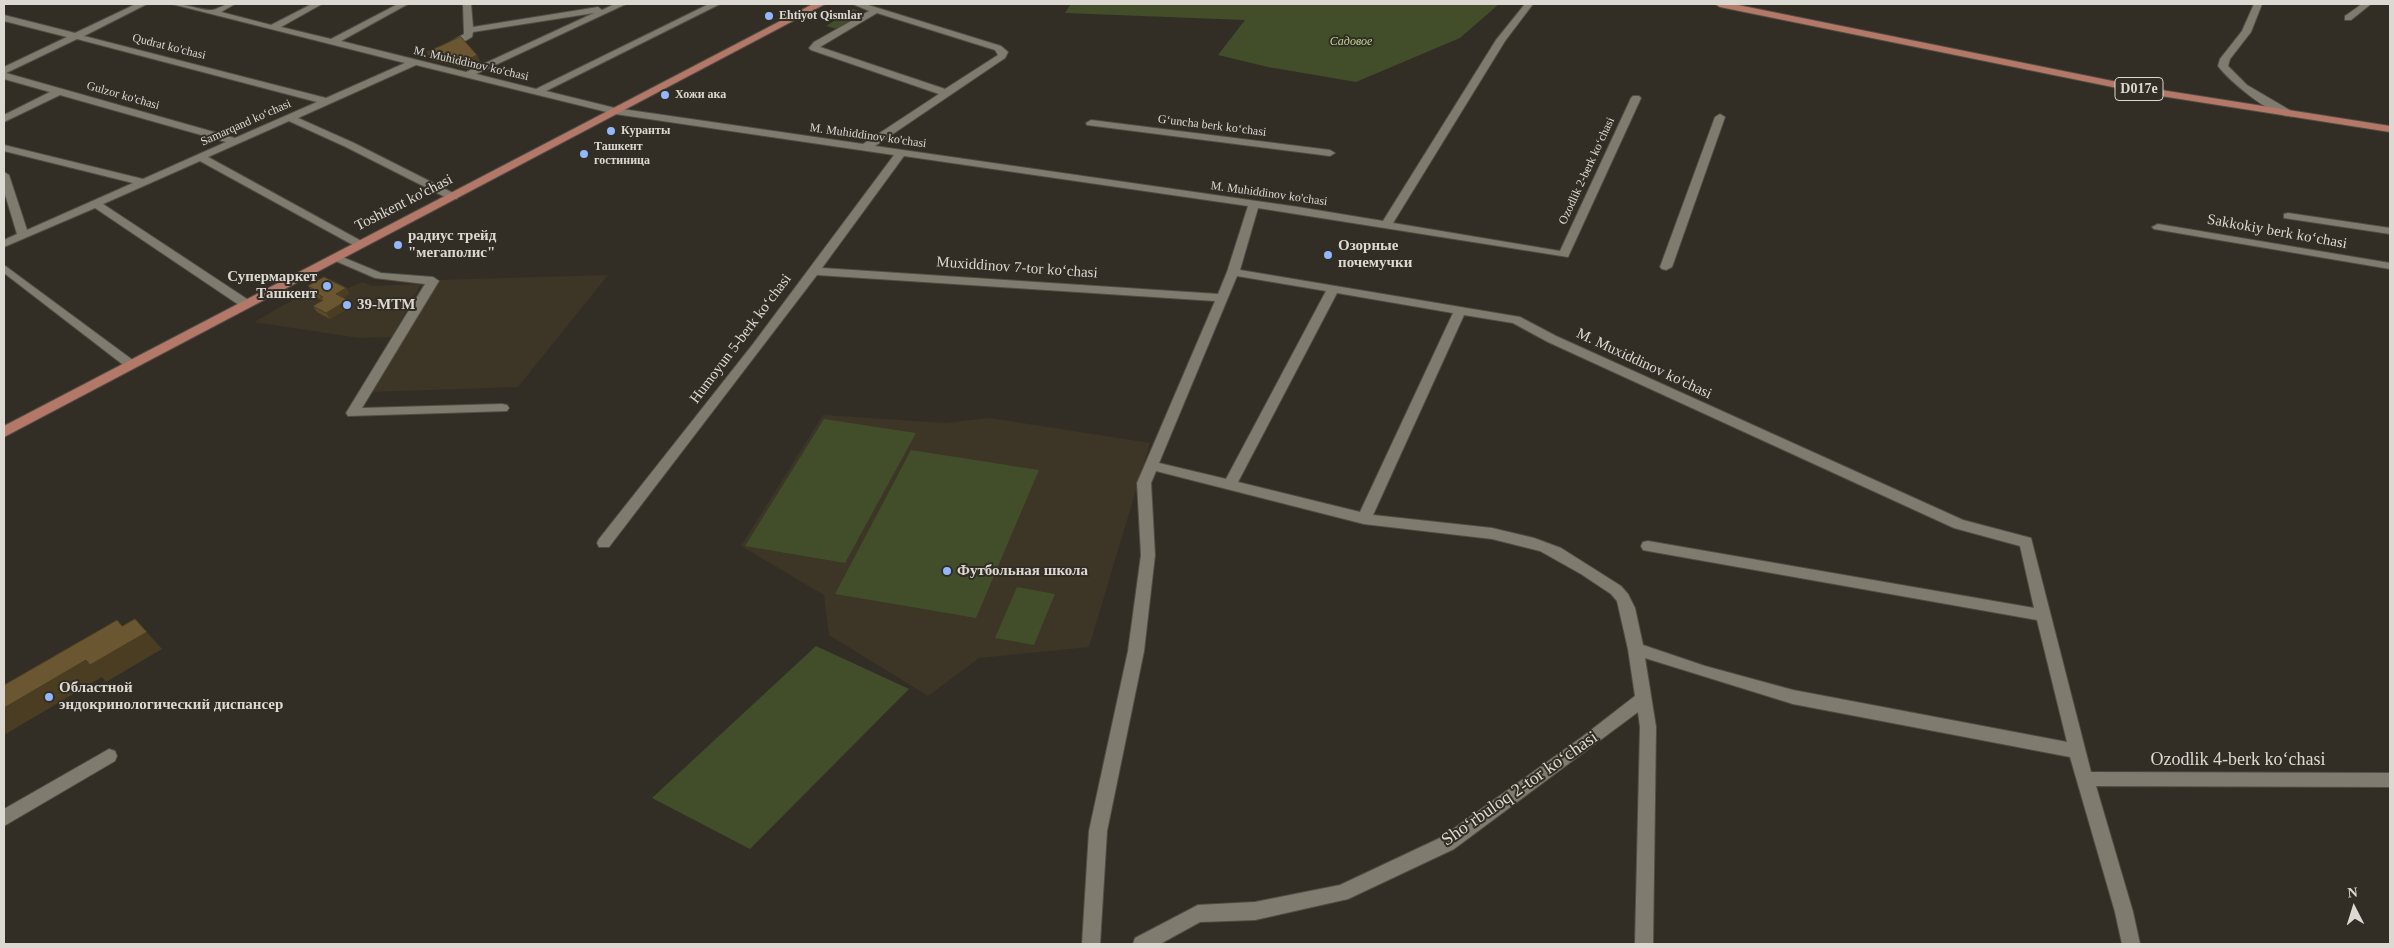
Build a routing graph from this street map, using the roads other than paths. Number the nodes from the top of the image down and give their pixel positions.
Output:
1 (143, 4) edge
2 (176, 4) edge
3 (230, 4) edge
4 (318, 4) edge
5 (404, 4) edge
6 (467, 4) edge
7 (716, 4) edge
8 (820, 4) edge
9 (857, 4) edge
10 (1529, 4) edge
11 (1720, 4) edge
12 (2258, 4) edge
13 (2367, 4) edge
14 (619, 5) edge
15 (876, 10) junction
16 (212, 13) junction
17 (4, 18) edge
18 (2348, 18) dead end
19 (16, 21) junction
20 (4, 26) edge
21 (275, 26) junction
22 (470, 30) junction
23 (76, 36) junction
24 (333, 42) junction
25 (413, 63) junction
26 (4, 71) edge
27 (4, 76) edge
28 (465, 76) junction
29 (60, 91) junction
30 (538, 92) junction
31 (946, 93) junction
32 (1636, 98) dead end
33 (327, 101) junction
34 (615, 112) junction
35 (2288, 114) junction
36 (288, 117) junction
37 (1720, 117) dead end
38 (4, 119) edge
39 (1091, 123) dead end
40 (2390, 129) edge
41 (234, 141) junction
42 (4, 148) edge
43 (864, 148) junction
44 (1330, 152) dead end
45 (901, 153) junction
46 (200, 157) junction
47 (4, 175) edge
48 (143, 182) junction
49 (453, 197) junction
50 (96, 204) junction
51 (1254, 204) junction
52 (2288, 216) dead end
53 (1387, 224) junction
54 (2158, 227) dead end
55 (2390, 231) edge
56 (23, 234) junction
57 (4, 244) edge
58 (358, 244) junction
59 (1564, 255) joint
60 (335, 257) junction
61 (2390, 266) edge
62 (1666, 267) dead end
63 (4, 268) edge
64 (812, 271) junction
65 (1232, 272) junction
66 (1333, 289) junction
67 (1220, 298) junction
68 (246, 304) junction
69 (1460, 310) junction
70 (130, 364) junction
71 (502, 408) dead end
72 (5, 429) edge
73 (1153, 466) junction
74 (1230, 484) junction
75 (1364, 519) junction
76 (604, 543) dead end
77 (1648, 546) dead end
78 (2043, 615) junction
79 (1636, 648) junction
80 (1643, 699) junction
81 (2077, 751) junction
82 (109, 756) dead end
83 (2085, 780) junction
84 (2390, 780) edge
85 (4, 818) edge
86 (1091, 944) edge
87 (1142, 944) edge
88 (1644, 944) edge
89 (2131, 944) edge

1 - 23 street
2 - 16 street, M. Muhiddinov ko'chasi
3 - 16 street
4 - 21 street
5 - 24 street
6 - 22 street
7 - 30 street
8 - 34 main road, Toshkent ko'chasi
9 - 15 street
10 - 53 street
11 - 35 main road, D017e
12 - 35 street
13 - 18 street
14 - 22 street
14 - 28 street
15 - 31 street
15 - 31 street
16 - 21 street, M. Muhiddinov ko'chasi
17 - 19 street, Qudrat ko'chasi
19 - 20 street
19 - 23 street, Qudrat ko'chasi
21 - 24 street, M. Muhiddinov ko'chasi
22 - 25 street, Samarqand ko‘chasi
23 - 26 street
23 - 33 street, Qudrat ko'chasi
24 - 25 street, M. Muhiddinov ko'chasi
25 - 28 street, M. Muhiddinov ko'chasi
25 - 33 street, Samarqand ko‘chasi
27 - 29 street, Gulzor ko'chasi
28 - 30 street, M. Muhiddinov ko'chasi
29 - 38 street
29 - 41 street, Gulzor ko'chasi
30 - 34 street, M. Muhiddinov ko'chasi
31 - 43 street
32 - 59 street, Ozodlik 2-berk koʻchasi
33 - 36 street, Samarqand ko‘chasi
34 - 43 street, M. Muhiddinov ko'chasi
34 - 49 main road, Toshkent ko'chasi
35 - 40 main road, D017e
36 - 41 street, Samarqand ko‘chasi
36 - 49 street
37 - 62 street
39 - 44 street, Gʻuncha berk koʻchasi
41 - 46 street, Samarqand ko‘chasi
42 - 48 street
43 - 45 street, M. Muhiddinov ko'chasi
45 - 51 street, M. Muhiddinov ko'chasi
45 - 64 street, Humoyun 5-berk koʻchasi
46 - 48 street, Samarqand ko‘chasi
46 - 58 street
47 - 56 street
48 - 50 street, Samarqand ko‘chasi
49 - 58 main road, Toshkent ko'chasi
50 - 56 street, Samarqand ko‘chasi
50 - 68 street
51 - 53 street, M. Muhiddinov ko'chasi
51 - 65 street
52 - 55 street
53 - 59 street, M. Muhiddinov ko'chasi
54 - 61 street, Sakkokiy berk koʻchasi
56 - 57 street, Samarqand ko‘chasi
58 - 60 main road, Toshkent ko'chasi
60 - 68 main road, Toshkent ko'chasi
60 - 71 street
63 - 70 street
64 - 67 street, Muxiddinov 7-tor koʻchasi
64 - 76 street, Humoyun 5-berk koʻchasi
65 - 66 street, M. Muxiddinov ko'chasi
65 - 67 street
66 - 69 street, M. Muxiddinov ko'chasi
66 - 74 street
67 - 73 street
68 - 70 main road, Toshkent ko'chasi
69 - 75 street
69 - 78 street, M. Muxiddinov ko'chasi
70 - 72 main road, Toshkent ko'chasi
73 - 74 street
73 - 86 street
74 - 75 street
75 - 79 street
77 - 78 street
78 - 81 street
79 - 80 street
79 - 81 street
80 - 87 street, Shoʻrbuloq 2-tor koʻchasi
80 - 88 street
81 - 83 street
82 - 85 street
83 - 84 street, Ozodlik 4-berk koʻchasi
83 - 89 street

